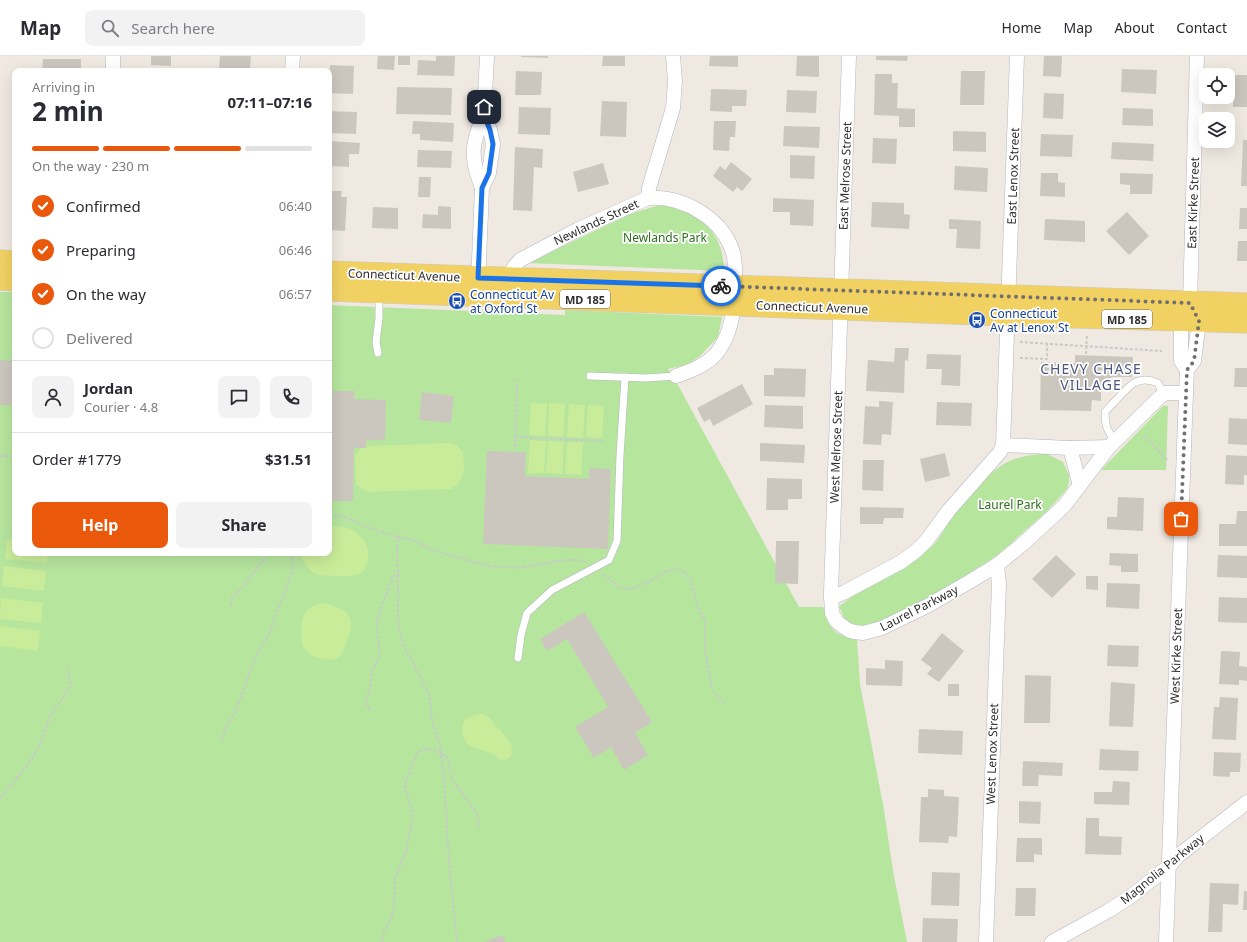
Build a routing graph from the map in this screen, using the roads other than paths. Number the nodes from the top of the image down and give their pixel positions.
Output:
1 (113, 56) edge
2 (293, 56) edge
3 (487, 56) edge
4 (673, 56) edge
5 (849, 56) edge
6 (1018, 56) edge
7 (1197, 56) edge
8 (112, 68) edge
9 (292, 68) edge
10 (648, 198) junction
11 (0, 261) edge
12 (12, 262) edge
13 (332, 272) edge
14 (0, 279) edge
15 (507, 279) junction
16 (12, 280) edge
17 (478, 287) junction
18 (332, 290) edge
19 (379, 292) junction
20 (734, 295) junction
21 (841, 298) junction
22 (1247, 304) edge
23 (1008, 306) junction
24 (1190, 315) junction
25 (1247, 322) edge
26 (378, 353) dead end
27 (590, 376) dead end
28 (676, 376) joint
29 (625, 377) junction
30 (1186, 393) junction
31 (1163, 394) junction
32 (1112, 444) junction
33 (1003, 445) junction
34 (1070, 448) junction
35 (1080, 486) junction
36 (997, 565) junction
37 (831, 598) junction
38 (518, 658) dead end
39 (1247, 802) edge
40 (1169, 866) junction
41 (986, 942) edge
42 (1052, 942) edge
43 (1166, 942) edge

1 - 8 street
2 - 9 street
3 - 17 street
4 - 10 street, Newlands Street
5 - 21 street, East Melrose Street
6 - 23 street, East Lenox Street
7 - 24 street, East Kirke Street
10 - 15 street, Newlands Street
10 - 20 street
11 - 12 main road
13 - 17 main road, Connecticut Avenue / MD 185
14 - 16 main road
15 - 17 main road, Connecticut Avenue / MD 185
15 - 20 main road, Connecticut Avenue / MD 185
17 - 19 main road, Connecticut Avenue / MD 185
17 - 20 main road, Connecticut Avenue / MD 185
18 - 19 main road, Connecticut Avenue / MD 185
19 - 26 lane
20 - 21 main road, Connecticut Avenue / MD 185
20 - 28 street
21 - 23 main road, Connecticut Avenue / MD 185
21 - 37 street, West Melrose Street
22 - 24 main road, Connecticut Avenue / MD 185
23 - 24 main road, Connecticut Avenue / MD 185
23 - 33 street
24 - 25 main road, Connecticut Avenue / MD 185
24 - 30 street, West Kirke Street
27 - 29 lane
28 - 29 lane
29 - 38 lane
30 - 31 street
30 - 40 street, West Kirke Street
31 - 32 street, Laurel Parkway
31 - 32 lane
32 - 34 street
32 - 35 street, Laurel Parkway
33 - 34 street
33 - 37 street
34 - 35 street
35 - 36 street, Laurel Parkway
36 - 37 street, Laurel Parkway
36 - 41 street, West Lenox Street
39 - 40 street, Magnolia Parkway
40 - 42 street, Magnolia Parkway
40 - 43 street, West Kirke Street

